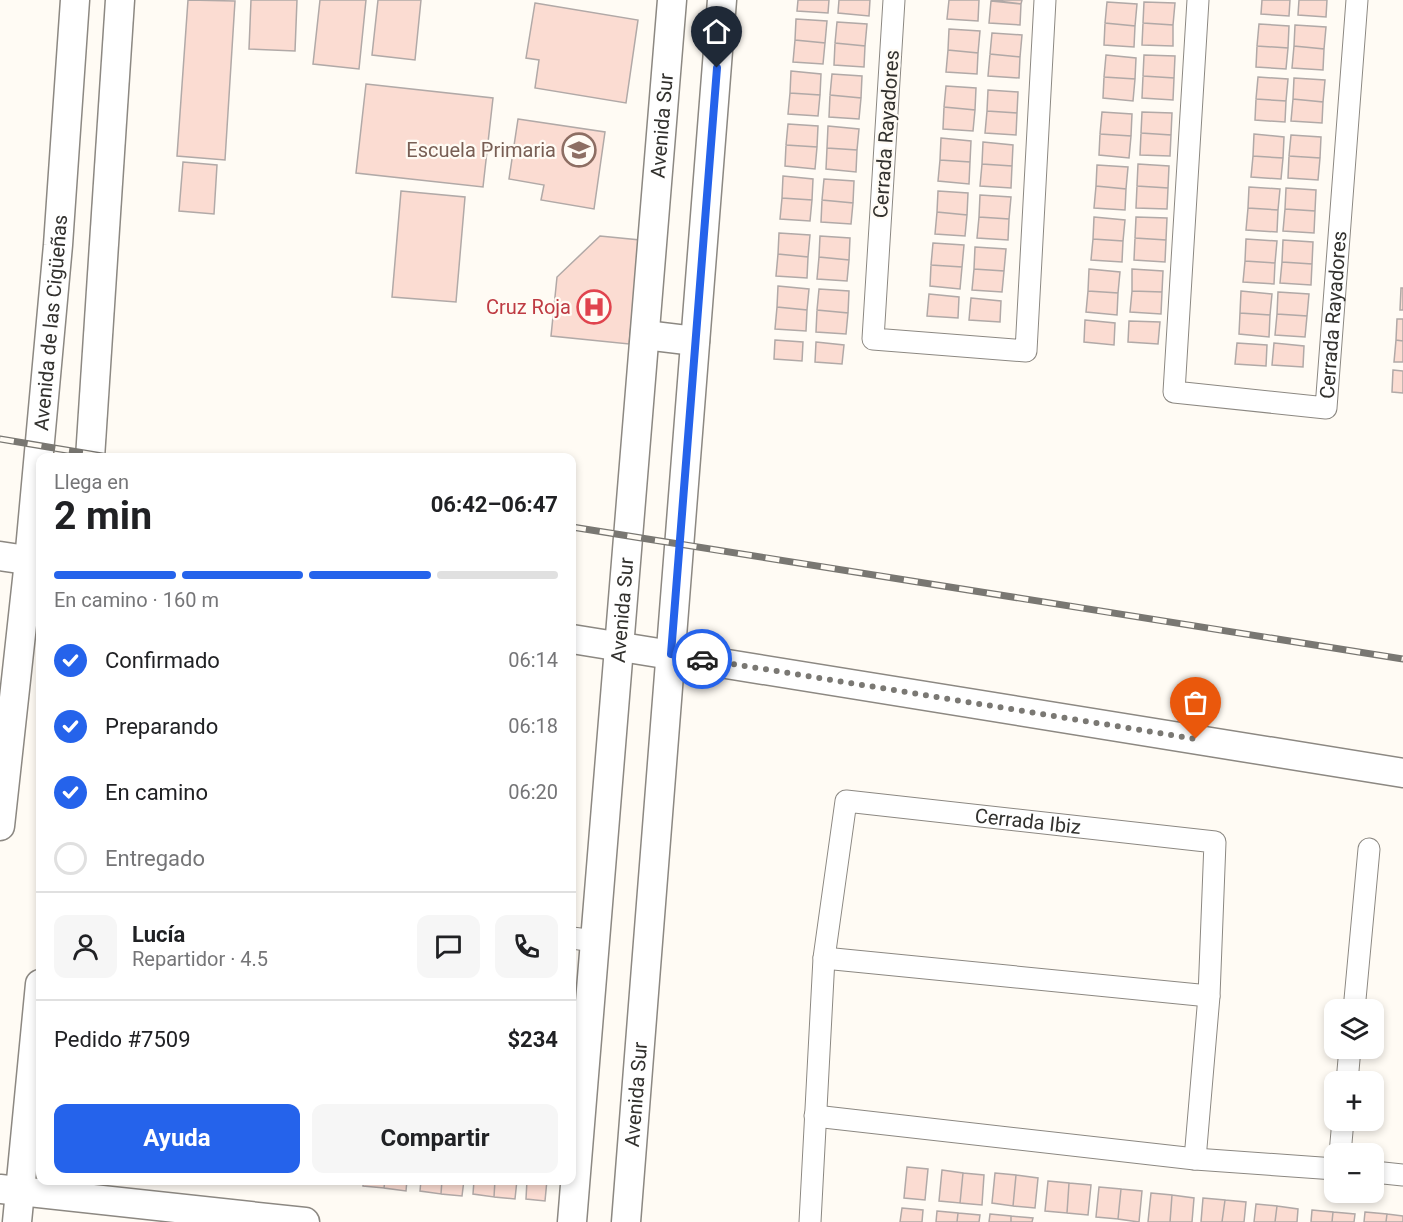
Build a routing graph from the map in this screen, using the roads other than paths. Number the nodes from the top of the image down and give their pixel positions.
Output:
1 (75, 0) edge
2 (120, 0) edge
3 (672, 0) edge
4 (722, 0) edge
5 (894, 0) edge
6 (1045, 0) edge
7 (1198, 0) edge
8 (1357, 0) edge
9 (645, 335) junction
10 (695, 341) junction
11 (43, 453) edge
12 (90, 453) edge
13 (0, 556) edge
14 (35, 561) edge
15 (576, 640) edge
16 (619, 646) junction
17 (671, 654) junction
18 (1403, 772) edge
19 (0, 826) edge
20 (1369, 849) dead end
21 (583, 939) edge
22 (824, 958) junction
23 (1209, 996) junction
24 (1355, 999) edge
25 (36, 1011) edge
26 (577, 1092) edge
27 (815, 1116) junction
28 (576, 1118) edge
29 (1195, 1159) junction
30 (1324, 1168) edge
31 (1384, 1173) edge
32 (1403, 1175) edge
33 (573, 1185) edge
34 (10, 1190) edge
35 (17, 1222) edge
36 (305, 1222) edge
37 (572, 1222) edge
38 (627, 1222) edge
39 (810, 1222) edge

1 - 11 main road, Avenida de las Cigüeñas
2 - 12 main road
3 - 9 main road, Avenida Sur
4 - 10 main road, Avenida Sur
5 - 6 street, Cerrada Rayadores
7 - 8 street, Cerrada Rayadores
9 - 10 main road
9 - 16 main road, Avenida Sur
10 - 17 main road, Avenida Sur
13 - 14 main road
14 - 19 main road, Avenida de las Cigüeñas
15 - 16 main road
16 - 17 main road
16 - 21 main road, Avenida Sur
17 - 18 main road
17 - 38 main road, Avenida Sur
20 - 24 street
21 - 26 main road, Avenida Sur
22 - 23 street
22 - 23 street, Cerrada Ibiz
22 - 27 street, Cerrada Ibiz
23 - 29 street, Cerrada Ibiz
25 - 34 main road
26 - 28 main road, Avenida Sur
27 - 29 street
27 - 39 street, Cerrada Ibiz
29 - 30 street
31 - 32 street
33 - 37 main road, Avenida Sur
34 - 35 main road
34 - 36 main road

